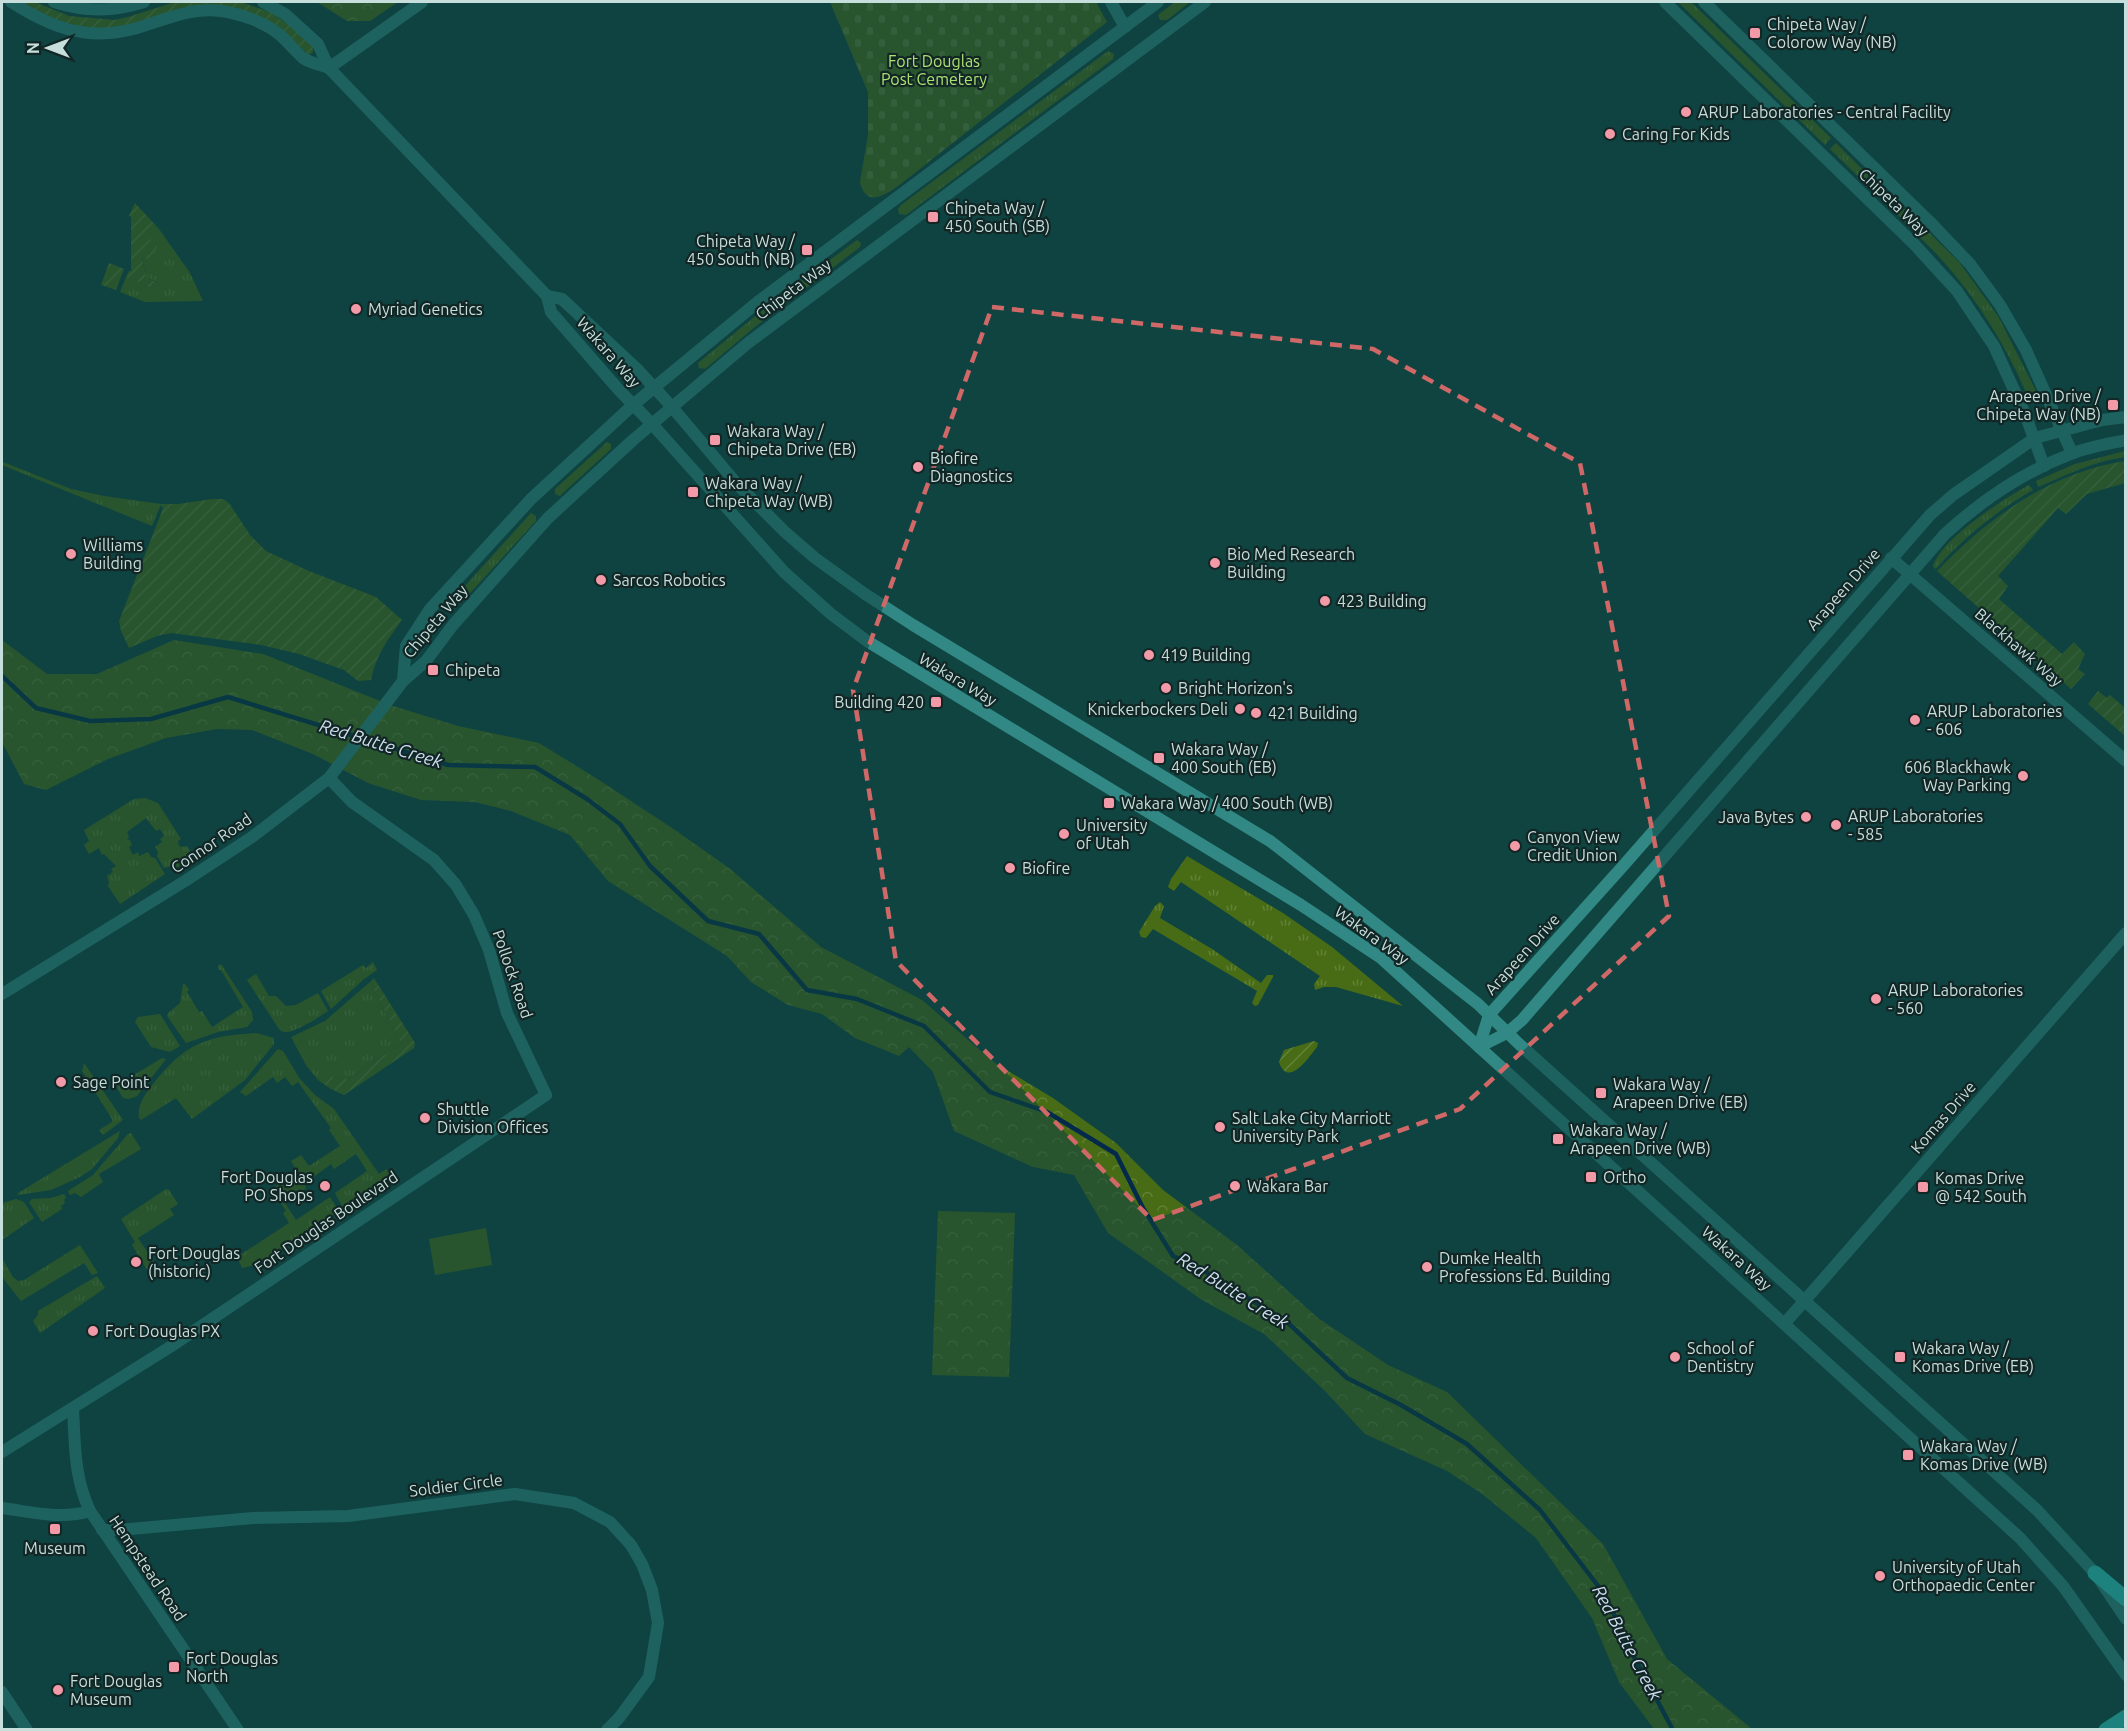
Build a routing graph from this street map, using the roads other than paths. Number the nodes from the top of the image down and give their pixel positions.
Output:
1 (11, 2) edge
2 (54, 2) edge
3 (144, 2) edge
4 (263, 2) edge
5 (422, 2) edge
6 (1111, 2) edge
7 (1158, 2) edge
8 (1205, 2) edge
9 (1665, 2) edge
10 (1704, 2) edge
11 (1125, 27) junction
12 (328, 68) junction
13 (547, 296) junction
14 (655, 387) junction
15 (633, 405) junction
16 (672, 407) junction
17 (2126, 417) edge
18 (652, 423) junction
19 (2062, 429) junction
20 (2035, 438) junction
21 (2126, 440) edge
22 (2072, 453) junction
23 (2044, 466) junction
24 (1891, 558) junction
25 (1910, 574) junction
26 (404, 681) junction
27 (2126, 760) edge
28 (330, 778) junction
29 (2126, 933) edge
30 (2, 994) edge
31 (1489, 1015) junction
32 (1507, 1033) junction
33 (1479, 1047) junction
34 (546, 1095) joint
35 (1805, 1301) junction
36 (1785, 1323) junction
37 (73, 1409) junction
38 (2, 1452) edge
39 (2, 1508) edge
40 (90, 1511) junction
41 (102, 1530) junction
42 (2095, 1573) junction
43 (2126, 1599) edge
44 (2126, 1619) edge
45 (2126, 1675) edge
46 (2, 1692) edge
47 (2126, 1717) edge
48 (27, 1730) edge
49 (238, 1730) edge
50 (607, 1730) edge
51 (2106, 1730) edge

1 - 12 street, Wakara Way
2 - 3 street
4 - 12 street, Wakara Way
5 - 12 street
6 - 11 street
7 - 11 street, Chipeta Way
8 - 16 street, Chipeta Way
9 - 20 street, Chipeta Way
10 - 19 street, Chipeta Way
11 - 14 street, Chipeta Way
12 - 13 street, Wakara Way
13 - 14 street, Wakara Way
13 - 15 street, Wakara Way
14 - 15 street, Chipeta Way
14 - 16 street, Wakara Way
15 - 18 street, Wakara Way
15 - 26 street, Chipeta Way
16 - 18 street, Chipeta Way
16 - 31 street, Wakara Way
17 - 19 street, Arapeen Drive
18 - 26 street, Chipeta Way
18 - 33 street, Wakara Way
19 - 20 street, Arapeen Drive
19 - 22 street, Chipeta Way
20 - 23 street, Chipeta Way
20 - 24 street, Arapeen Drive
21 - 22 street
22 - 23 street
23 - 25 street
24 - 25 street, Blackhawk Way
24 - 31 street, Arapeen Drive
25 - 27 street, Blackhawk Way
25 - 32 street
26 - 28 street, Connor Road
28 - 30 street, Connor Road
28 - 34 street, Pollock Road
29 - 35 street, Komas Drive
31 - 32 street, Wakara Way
31 - 33 street, Arapeen Drive
32 - 33 street
32 - 35 street, Wakara Way
33 - 36 street, Wakara Way
34 - 37 street, Fort Douglas Boulevard
35 - 36 street, Komas Drive
35 - 42 street, Wakara Way
36 - 45 street, Wakara Way
37 - 38 street, Fort Douglas Boulevard
37 - 40 street, Hempstead Road
39 - 40 street
40 - 41 street, Hempstead Road
41 - 49 street, Hempstead Road
41 - 50 street, Soldier Circle
42 - 43 main road
42 - 44 street, Wakara Way
46 - 48 street
47 - 51 main road

